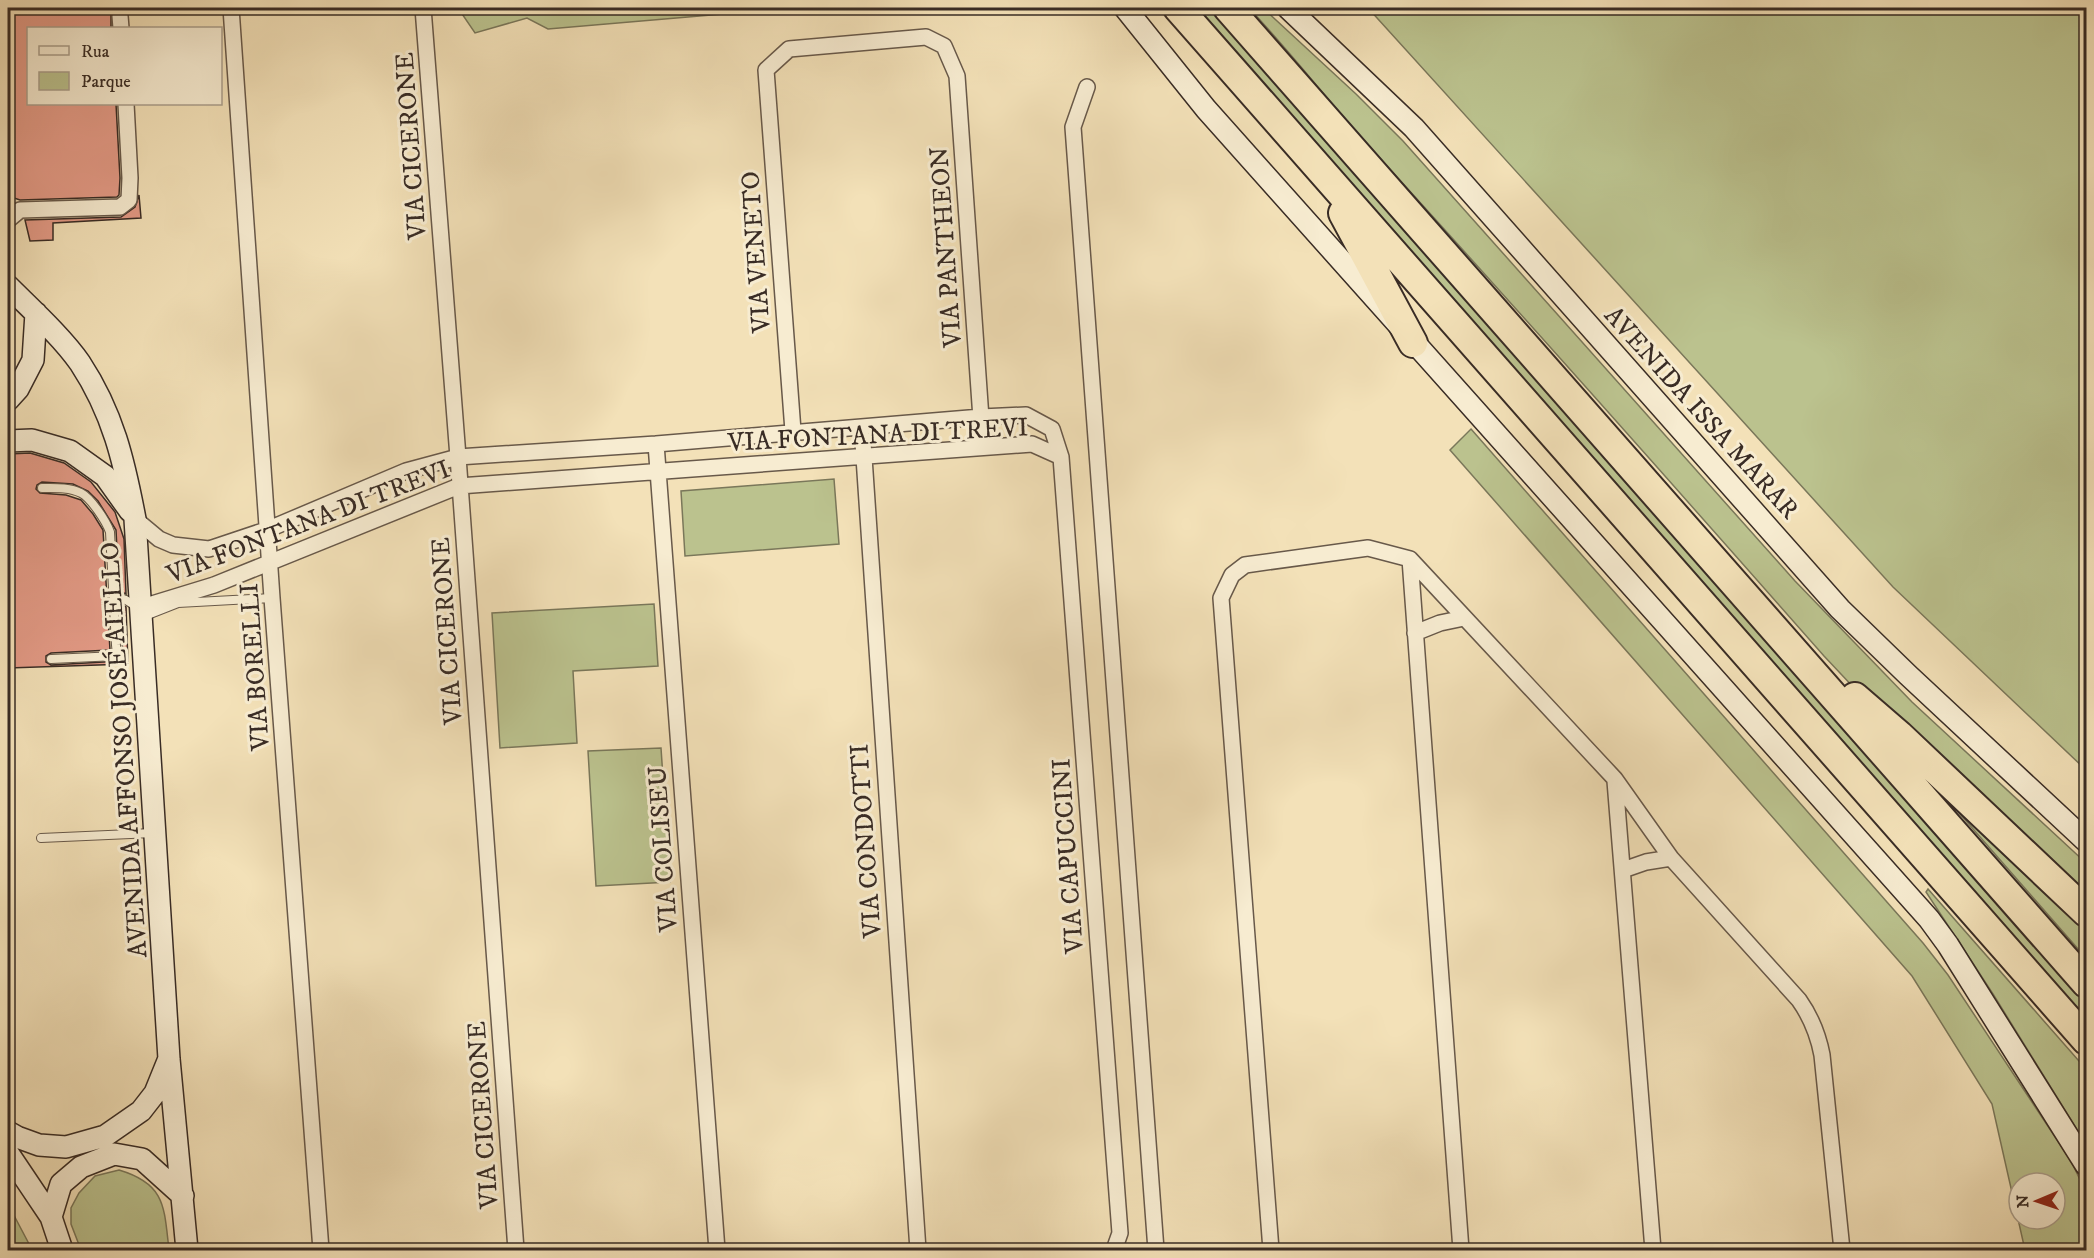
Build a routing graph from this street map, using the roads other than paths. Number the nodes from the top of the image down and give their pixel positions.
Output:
1 (231, 8) edge
2 (423, 8) edge
3 (1125, 8) edge
4 (1178, 8) edge
5 (1228, 8) edge
6 (1288, 8) edge
7 (766, 70) joint
8 (1087, 87) dead end
9 (126, 105) edge
10 (1319, 169) junction
11 (14, 206) edge
12 (8, 220) edge
13 (8, 286) edge
14 (36, 313) junction
15 (1413, 343) junction
16 (8, 400) edge
17 (981, 417) junction
18 (861, 428) junction
19 (793, 431) junction
20 (8, 441) edge
21 (656, 444) junction
22 (983, 447) junction
23 (862, 455) junction
24 (458, 457) junction
25 (1060, 457) junction
26 (658, 473) junction
27 (459, 486) junction
28 (42, 488) dead end
29 (135, 519) junction
30 (268, 529) junction
31 (1410, 559) junction
32 (271, 562) junction
33 (114, 596) junction
34 (272, 598) junction
35 (141, 613) junction
36 (1464, 618) junction
37 (1415, 633) junction
38 (1781, 635) junction
39 (51, 659) dead end
40 (1615, 779) junction
41 (155, 833) junction
42 (41, 838) dead end
43 (2086, 841) edge
44 (1671, 858) junction
45 (1623, 870) junction
46 (2086, 912) edge
47 (2086, 983) edge
48 (2086, 1041) edge
49 (169, 1059) junction
50 (8, 1132) edge
51 (8, 1153) edge
52 (2086, 1165) edge
53 (183, 1196) junction
54 (51, 1217) junction
55 (62, 1251) edge
56 (187, 1251) edge
57 (321, 1251) edge
58 (516, 1251) edge
59 (717, 1251) edge
60 (918, 1251) edge
61 (1114, 1251) edge
62 (1156, 1251) edge
63 (1271, 1251) edge
64 (1461, 1251) edge
65 (1653, 1251) edge
66 (1842, 1251) edge

1 - 30 street, VIA BORELLI
2 - 24 street, VIA CICERONE
3 - 15 street
4 - 10 highway
5 - 38 highway
6 - 43 street, AVENIDA ISSA MARAR
7 - 17 street, VIA PANTHEON
7 - 19 street, VIA VENETO
8 - 62 street
9 - 11 street
10 - 15 highway
10 - 48 highway
11 - 12 street
13 - 14 street, AVENIDA AFFONSO JOSÉ AIELLO
14 - 16 street
14 - 29 street, AVENIDA AFFONSO JOSÉ AIELLO
15 - 52 street
17 - 18 street, VIA FONTANA DI TREVI
17 - 22 street, VIA PANTHEON
17 - 25 street, VIA FONTANA DI TREVI
18 - 19 street, VIA FONTANA DI TREVI
18 - 23 street, VIA CONDOTTI
19 - 21 street, VIA FONTANA DI TREVI
20 - 29 street
21 - 24 street, VIA FONTANA DI TREVI
21 - 26 street, VIA COLISEU
22 - 23 street, VIA FONTANA DI TREVI
22 - 25 street, VIA FONTANA DI TREVI
23 - 26 street, VIA FONTANA DI TREVI
23 - 60 street, VIA CONDOTTI
24 - 27 street, VIA CICERONE
24 - 30 street, VIA FONTANA DI TREVI
25 - 61 street, VIA CAPUCCINI
26 - 27 street, VIA FONTANA DI TREVI
26 - 59 street, VIA COLISEU
27 - 32 street, VIA FONTANA DI TREVI
27 - 58 street, VIA CICERONE
28 - 33 lane
29 - 30 street, VIA FONTANA DI TREVI
29 - 35 street, AVENIDA AFFONSO JOSÉ AIELLO
30 - 32 street, VIA BORELLI
31 - 36 street
31 - 37 street
31 - 63 street
32 - 34 street, VIA BORELLI
32 - 35 street, VIA FONTANA DI TREVI
33 - 35 lane
33 - 39 lane
34 - 35 lane
34 - 57 street, VIA BORELLI
35 - 41 street, AVENIDA AFFONSO JOSÉ AIELLO
36 - 37 street
36 - 40 street
37 - 64 street
38 - 46 highway
38 - 47 highway
40 - 44 street
40 - 45 street
41 - 42 lane
41 - 49 street, AVENIDA AFFONSO JOSÉ AIELLO
44 - 45 street
44 - 66 street
45 - 65 street
49 - 50 street
49 - 53 street, AVENIDA AFFONSO JOSÉ AIELLO
51 - 54 street
53 - 54 street
53 - 56 street, AVENIDA AFFONSO JOSÉ AIELLO
54 - 55 street

